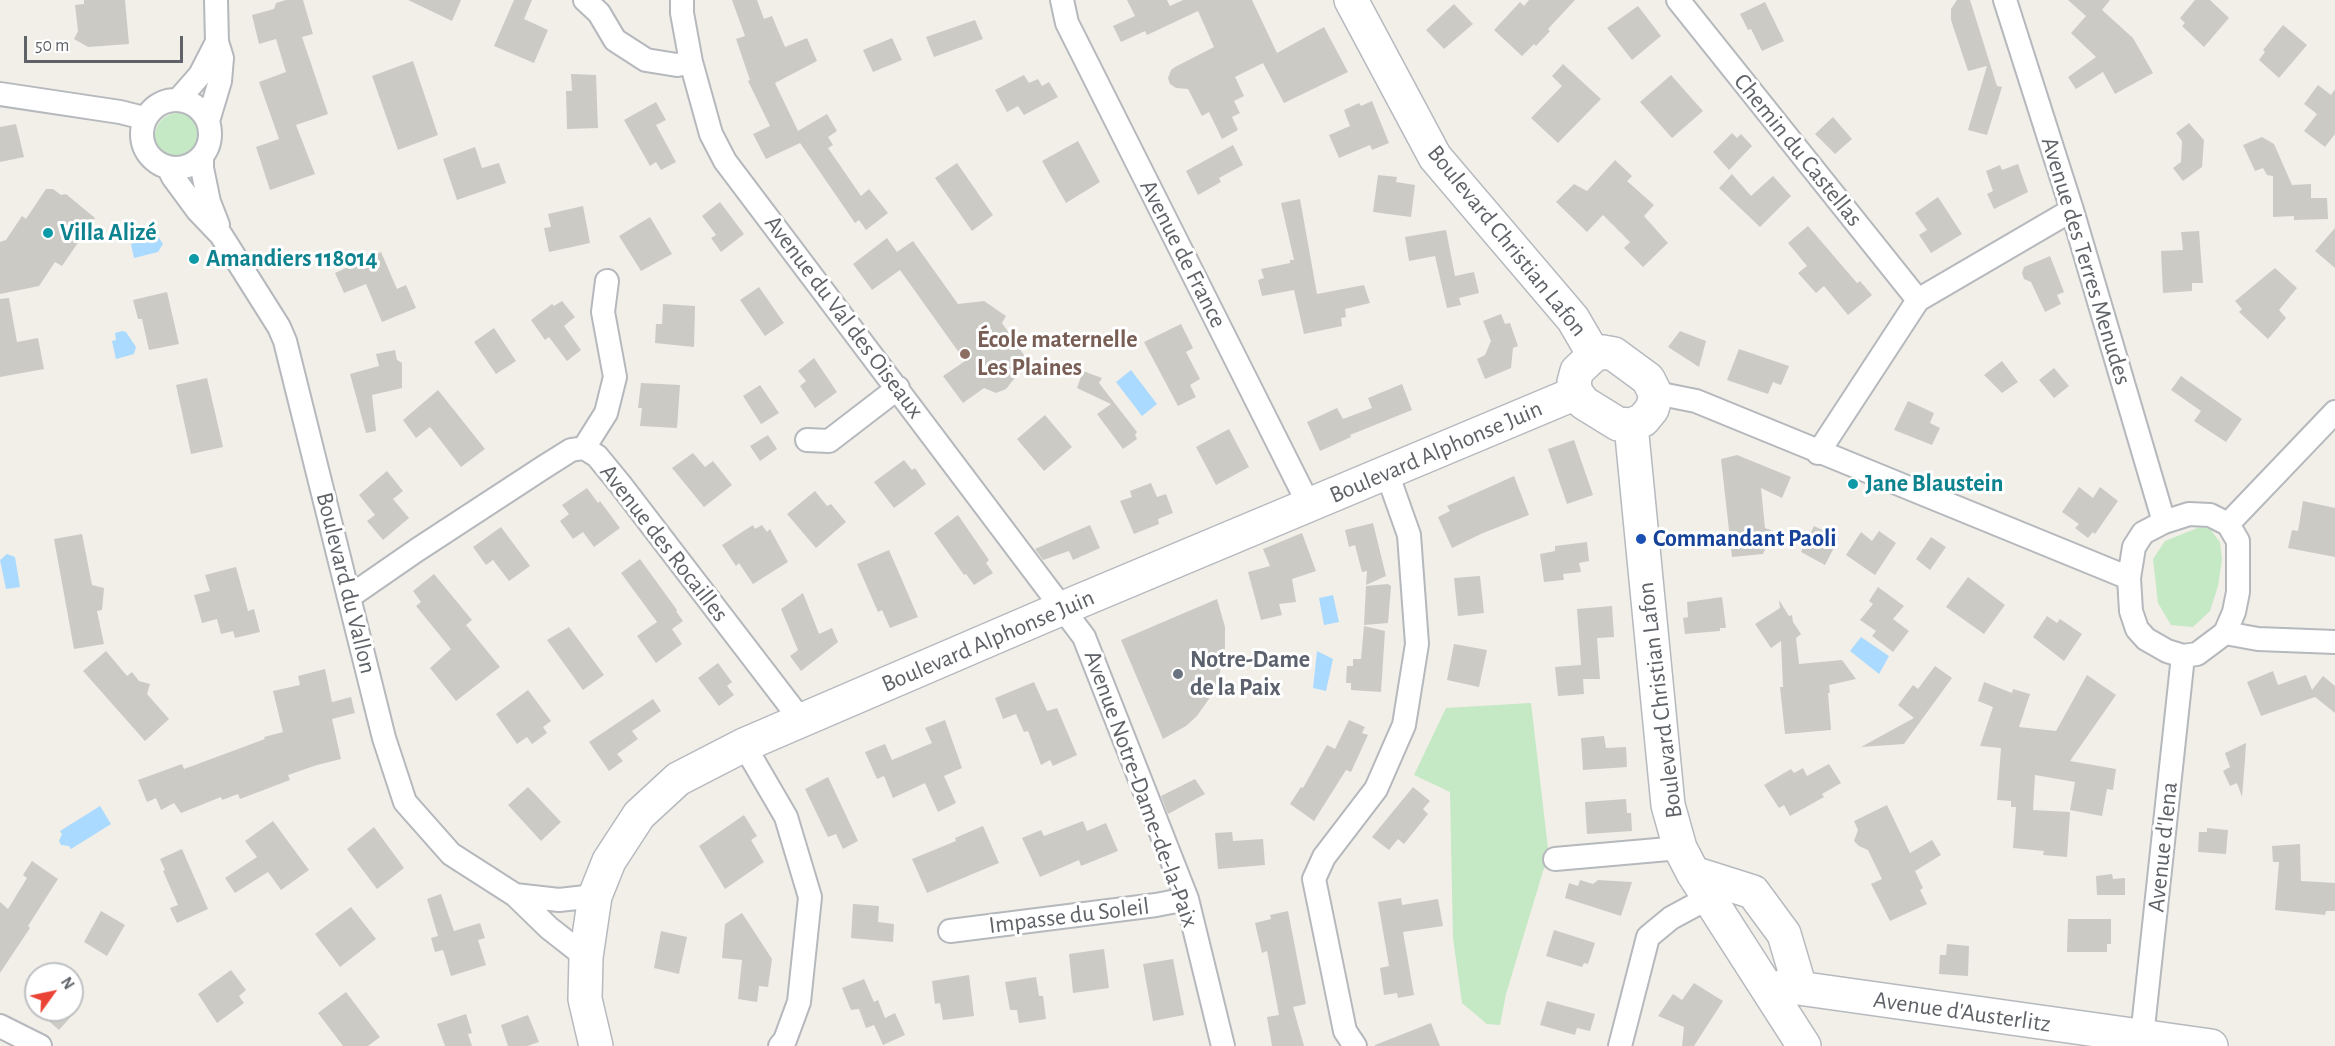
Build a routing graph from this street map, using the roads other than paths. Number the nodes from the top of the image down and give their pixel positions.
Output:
1 (216, 0) edge
2 (585, 0) edge
3 (682, 0) edge
4 (1062, 0) edge
5 (1351, 0) edge
6 (1678, 0) edge
7 (2005, 0) edge
8 (217, 42) junction
9 (691, 62) junction
10 (0, 94) edge
11 (179, 99) junction
12 (144, 121) junction
13 (208, 121) junction
14 (202, 157) junction
15 (168, 167) junction
16 (2072, 210) junction
17 (221, 235) junction
18 (607, 281) dead end
19 (1917, 300) junction
20 (1594, 355) junction
21 (898, 388) junction
22 (1576, 393) junction
23 (1656, 395) junction
24 (2335, 412) edge
25 (1631, 426) junction
26 (807, 440) dead end
27 (584, 448) junction
28 (1818, 453) junction
29 (1388, 473) junction
30 (1309, 505) junction
31 (2164, 522) junction
32 (2228, 524) junction
33 (2129, 578) junction
34 (349, 597) junction
35 (1062, 609) junction
36 (2225, 633) junction
37 (2335, 642) edge
38 (2183, 656) junction
39 (801, 720) junction
40 (744, 745) junction
41 (1555, 859) dead end
42 (1694, 873) junction
43 (515, 895) junction
44 (595, 896) junction
45 (1188, 899) junction
46 (950, 931) dead end
47 (586, 957) junction
48 (1785, 999) junction
49 (0, 1026) edge
50 (2142, 1037) junction
51 (40, 1046) edge
52 (596, 1046) edge
53 (780, 1046) edge
54 (1223, 1046) edge
55 (1355, 1046) edge
56 (1620, 1046) edge
57 (1804, 1046) edge
58 (2211, 1046) edge

1 - 8 street
2 - 9 street
3 - 9 street, Avenue du Val des Oiseaux
4 - 30 street, Avenue de France
5 - 20 street, Boulevard Christian Lafon
6 - 19 street, Chemin du Castellas
7 - 16 street, Avenue des Terres Menudes
8 - 11 street
8 - 13 street
9 - 21 street, Avenue du Val des Oiseaux
10 - 12 street
11 - 12 street
11 - 13 street
12 - 15 street
13 - 14 street
14 - 15 street
14 - 17 street, Boulevard du Vallon
15 - 17 street, Boulevard du Vallon
16 - 19 street
16 - 31 street, Avenue des Terres Menudes
17 - 34 street, Boulevard du Vallon
18 - 27 street
19 - 28 street
20 - 22 street
20 - 23 street
21 - 26 street
21 - 35 street, Avenue du Val des Oiseaux
22 - 25 street
22 - 29 street, Boulevard Alphonse Juin
23 - 25 street
23 - 28 street
24 - 32 street
25 - 42 street, Boulevard Christian Lafon
27 - 34 street, Avenue des Rocailles
27 - 39 street, Avenue des Rocailles
28 - 33 street
29 - 30 street, Boulevard Alphonse Juin
29 - 55 street
30 - 35 street, Boulevard Alphonse Juin
31 - 32 street
31 - 33 street
32 - 36 street
33 - 38 street
34 - 43 street, Boulevard du Vallon
35 - 39 street, Boulevard Alphonse Juin
35 - 45 street, Avenue Notre-Dame-de-la-Paix
36 - 37 street
36 - 38 street
38 - 50 street, Avenue d'Iena
39 - 40 street, Boulevard Alphonse Juin
40 - 44 street, Boulevard Alphonse Juin
40 - 53 street
41 - 42 street
42 - 48 street, Boulevard Christian Lafon
42 - 48 street
42 - 56 street
43 - 44 street, Boulevard du Vallon
43 - 47 street, Boulevard du Vallon
44 - 47 street, Boulevard Alphonse Juin
45 - 46 street, Impasse du Soleil
45 - 54 street, Avenue Notre-Dame-de-la-Paix
47 - 52 street, Boulevard Alphonse Juin
48 - 50 street, Avenue d'Austerlitz
48 - 57 street, Boulevard Christian Lafon
49 - 51 street
50 - 58 street, Avenue d'Austerlitz

